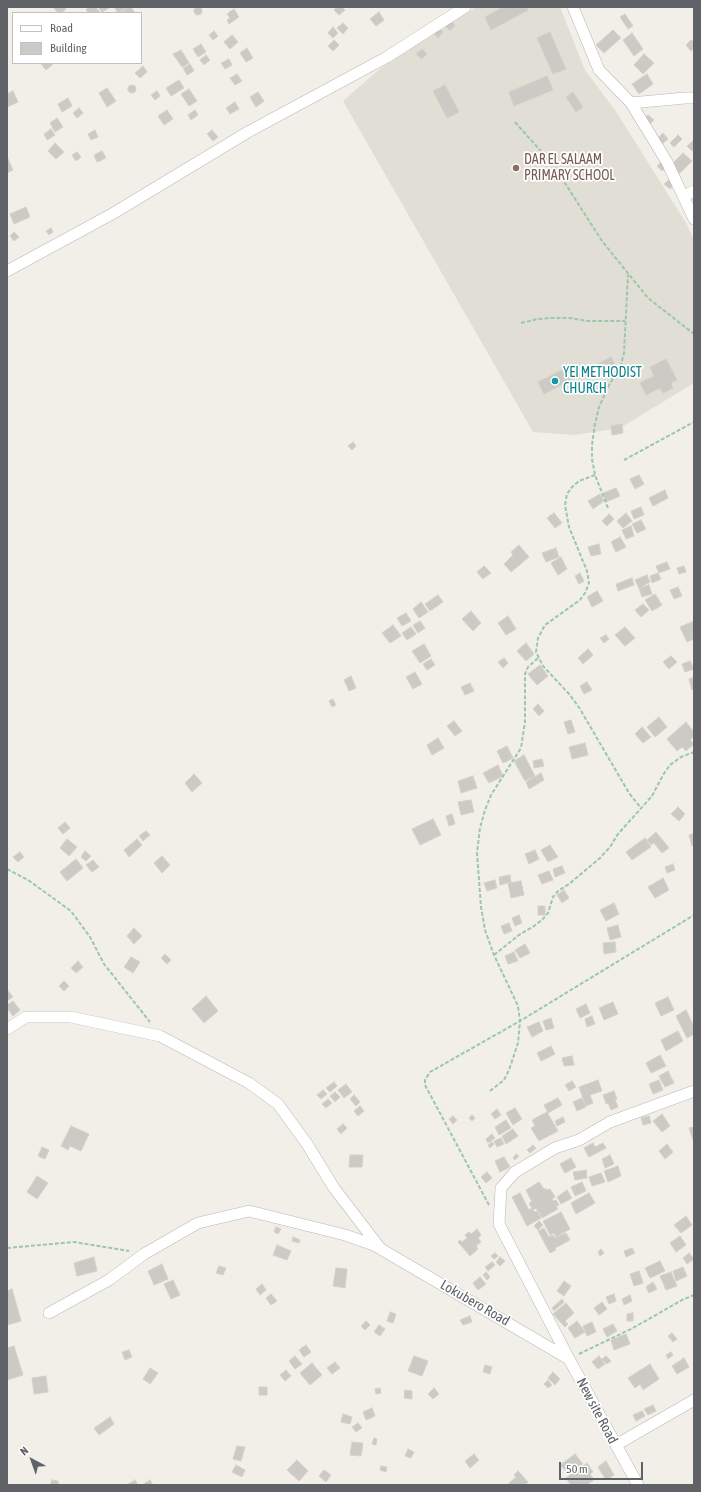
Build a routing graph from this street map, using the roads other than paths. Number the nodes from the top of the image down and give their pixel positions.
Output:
1 (465, 7) edge
2 (573, 7) edge
3 (694, 98) edge
4 (631, 103) junction
5 (689, 194) edge
6 (694, 219) edge
7 (7, 271) edge
8 (7, 1029) edge
9 (694, 1091) edge
10 (380, 1248) junction
11 (49, 1313) dead end
12 (569, 1358) junction
13 (694, 1400) edge
14 (616, 1445) junction
15 (638, 1485) edge

1 - 7 street
2 - 4 street
3 - 4 street
4 - 5 street
5 - 6 street
8 - 10 street
9 - 12 street, New site Road
10 - 11 street
10 - 12 street, Lokubero Road
12 - 14 street, New site Road
13 - 14 street
14 - 15 street, New site Road

